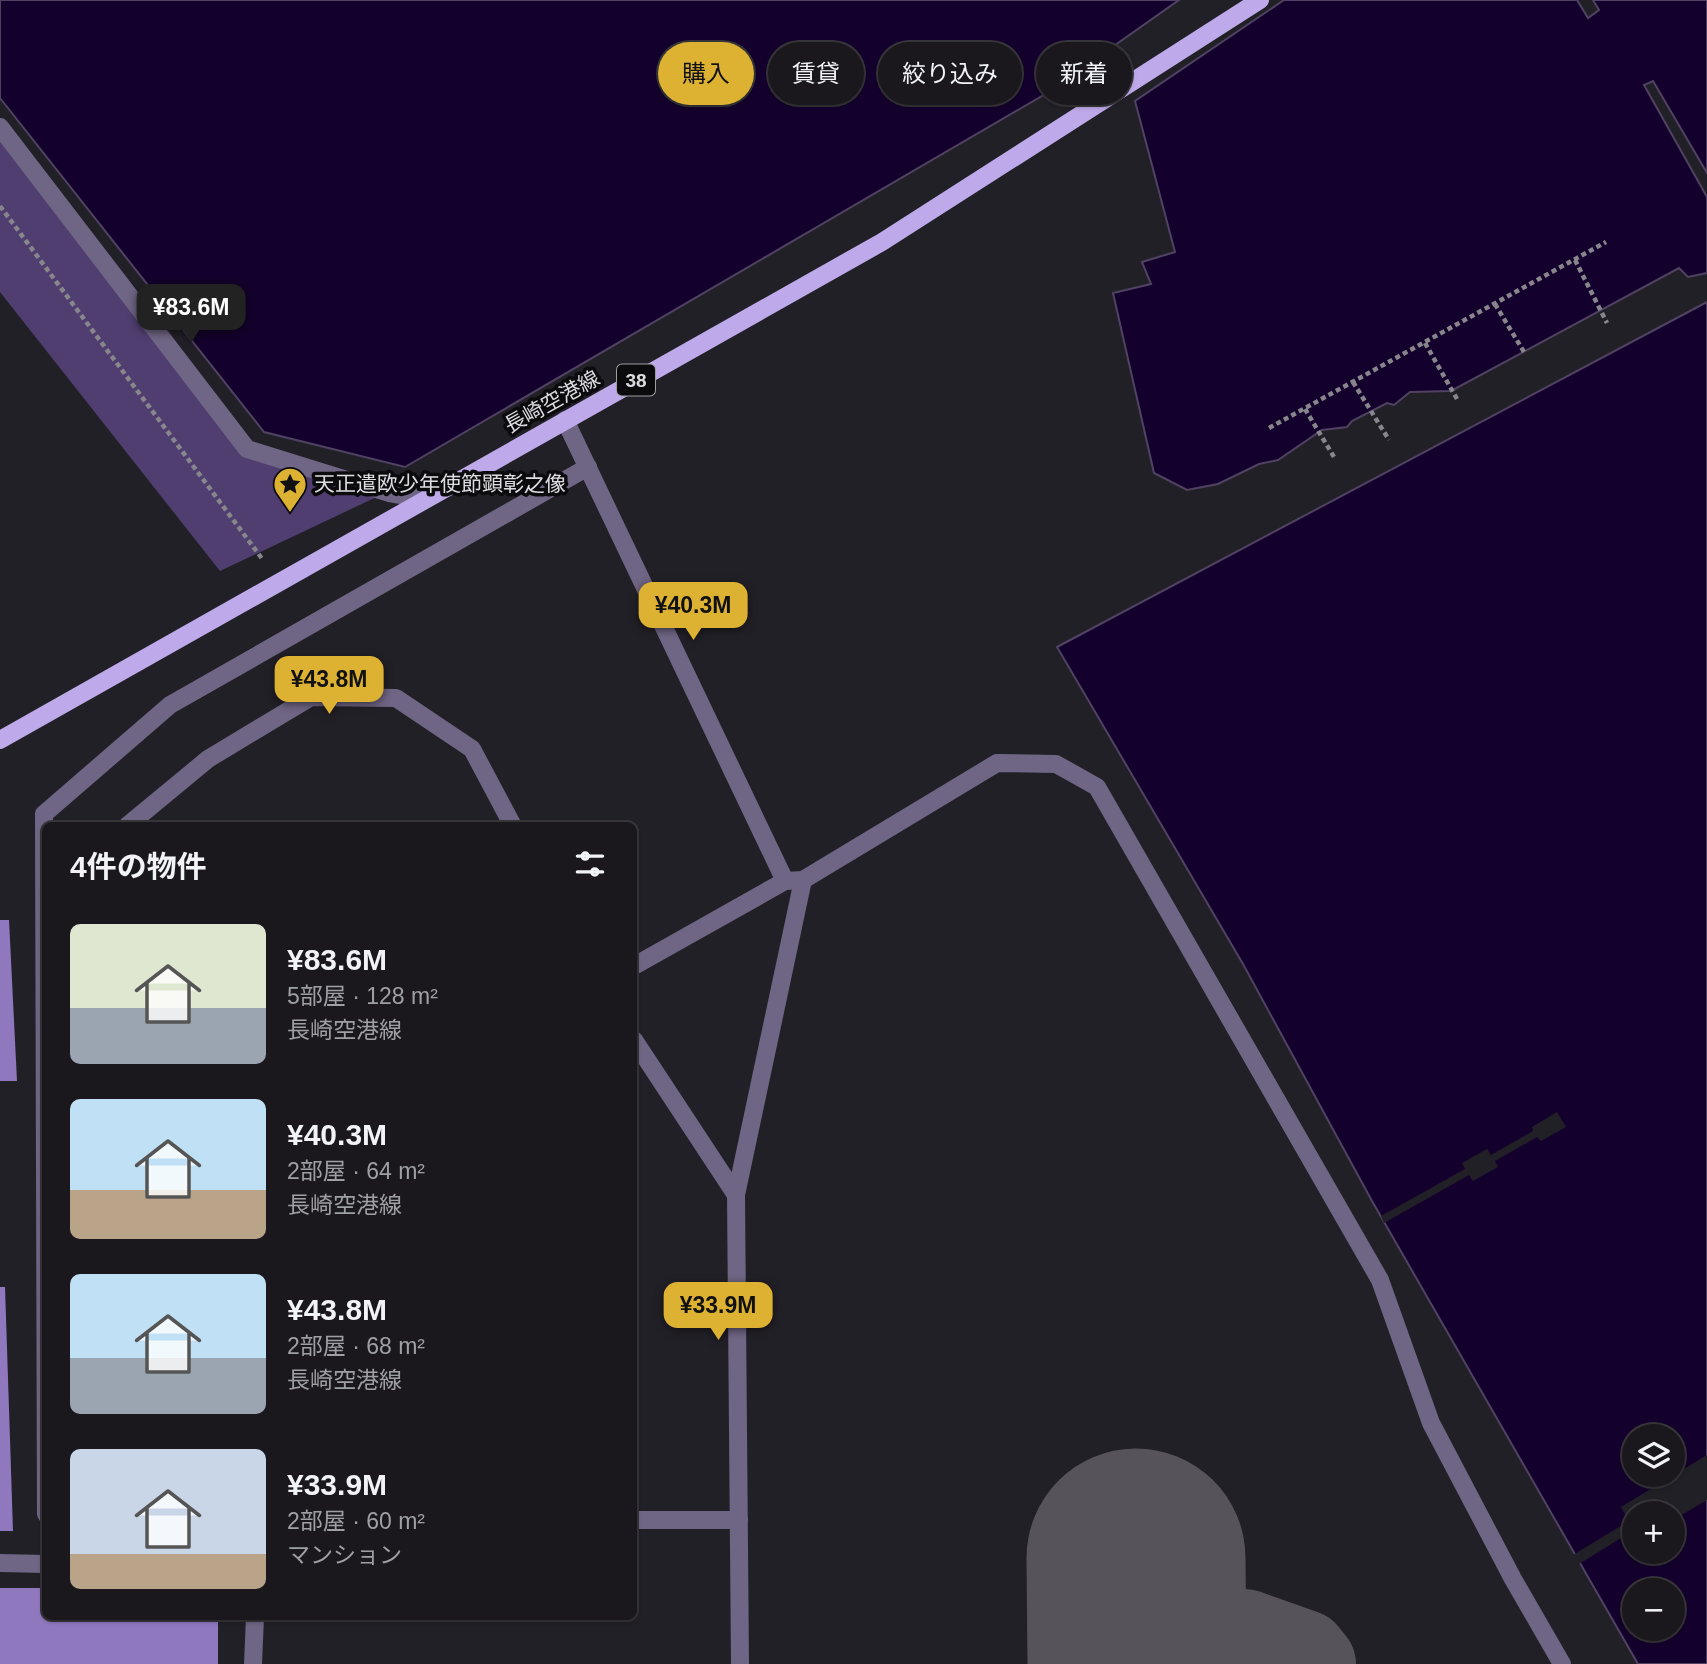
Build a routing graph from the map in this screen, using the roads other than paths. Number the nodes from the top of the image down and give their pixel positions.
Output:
1 (1261, 0) edge
2 (0, 127) edge
3 (565, 420) junction
4 (588, 467) junction
5 (426, 499) junction
6 (0, 740) edge
7 (44, 822) edge
8 (132, 822) edge
9 (511, 822) edge
10 (794, 881) junction
11 (637, 964) edge
12 (637, 1045) edge
13 (736, 1195) junction
14 (637, 1520) edge
15 (739, 1520) junction
16 (0, 1563) edge
17 (42, 1563) edge
18 (255, 1620) edge
19 (253, 1664) edge
20 (740, 1664) edge
21 (1562, 1664) edge

1 - 3 main road, 長崎空港線 / 38
2 - 5 street
3 - 4 street
3 - 5 main road, 長崎空港線 / 38
4 - 7 street
4 - 10 street
5 - 6 main road, 長崎空港線 / 38
8 - 9 street
10 - 11 street
10 - 13 street
10 - 21 street
12 - 13 street
13 - 15 street
14 - 15 street
15 - 20 street
16 - 17 street
18 - 19 street

